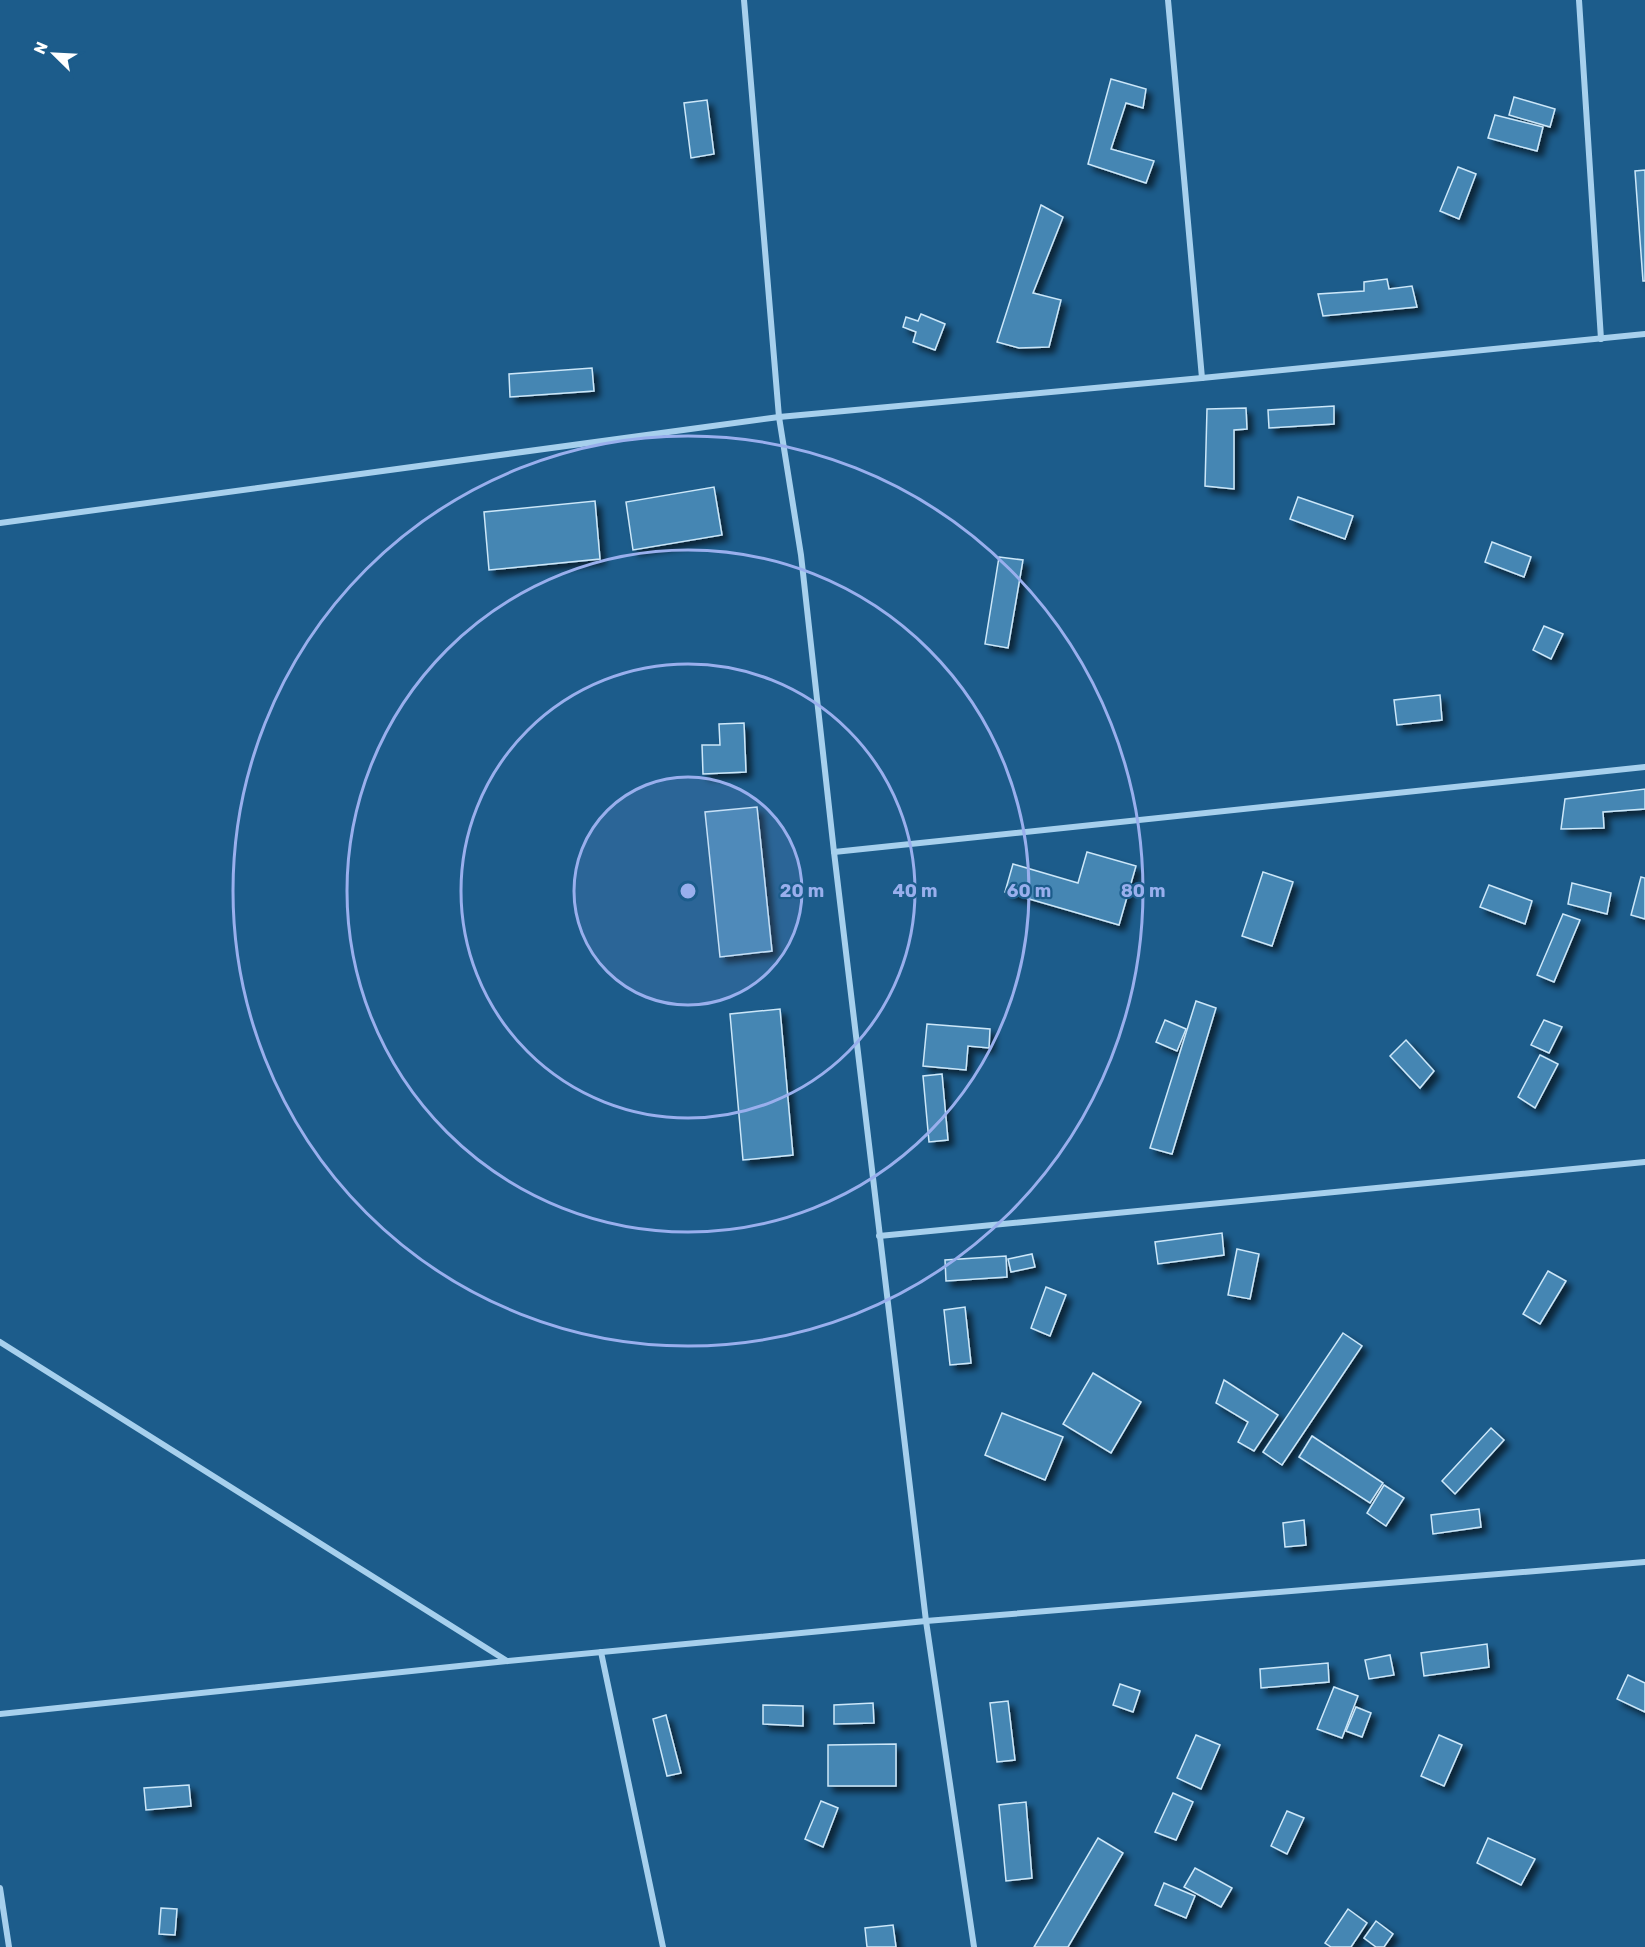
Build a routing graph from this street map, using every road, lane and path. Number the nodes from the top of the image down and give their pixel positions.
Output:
1 (744, 0) edge
2 (1168, 0) edge
3 (1579, 0) edge
4 (1645, 334) edge
5 (1601, 339) junction
6 (1202, 378) junction
7 (779, 417) junction
8 (0, 523) edge
9 (1645, 767) edge
10 (834, 852) junction
11 (1645, 1162) edge
12 (879, 1236) junction
13 (0, 1342) edge
14 (1645, 1562) edge
15 (926, 1621) junction
16 (601, 1652) junction
17 (507, 1661) junction
18 (0, 1714) edge
19 (0, 1888) edge
20 (9, 1947) edge
21 (663, 1947) edge
22 (975, 1947) edge

1 - 7 street
2 - 6 street
3 - 5 street
4 - 5 street
5 - 6 street
6 - 7 street
7 - 8 street
7 - 10 street
9 - 10 street
10 - 12 street
11 - 12 street
12 - 15 street
13 - 17 street
14 - 15 street
15 - 16 street
15 - 22 street
16 - 17 street
16 - 21 street
17 - 18 street
19 - 20 street

